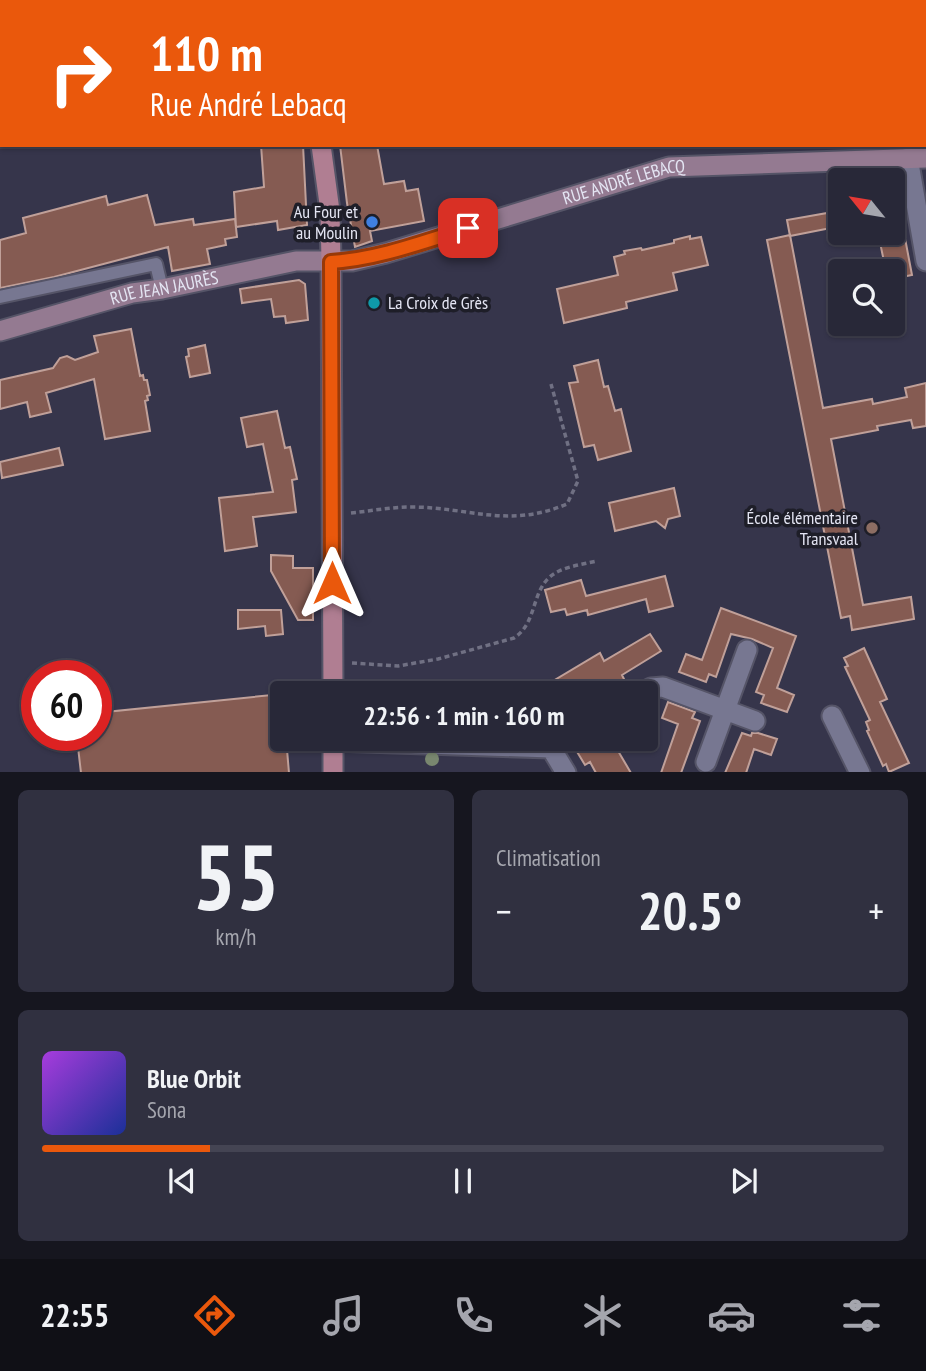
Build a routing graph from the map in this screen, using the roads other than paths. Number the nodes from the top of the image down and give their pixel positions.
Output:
1 (321, 147) edge
2 (917, 158) edge
3 (926, 261) edge
4 (331, 262) junction
5 (162, 289) junction
6 (0, 297) edge
7 (0, 331) edge
8 (747, 650) dead end
9 (333, 681) edge
10 (658, 687) edge
11 (725, 711) junction
12 (832, 716) dead end
13 (755, 721) dead end
14 (333, 751) edge
15 (561, 751) edge
16 (706, 762) dead end
17 (333, 772) edge
18 (566, 772) edge
19 (860, 772) edge

1 - 4 main road
2 - 3 street
2 - 4 main road, RUE ANDRÉ LEBACQ
4 - 5 main road, RUE JEAN JAURÈS
4 - 9 main road
5 - 6 lane
5 - 7 main road, RUE JEAN JAURÈS
8 - 11 street
10 - 11 street
11 - 13 street
11 - 16 street
12 - 19 street
14 - 17 main road
15 - 18 street

